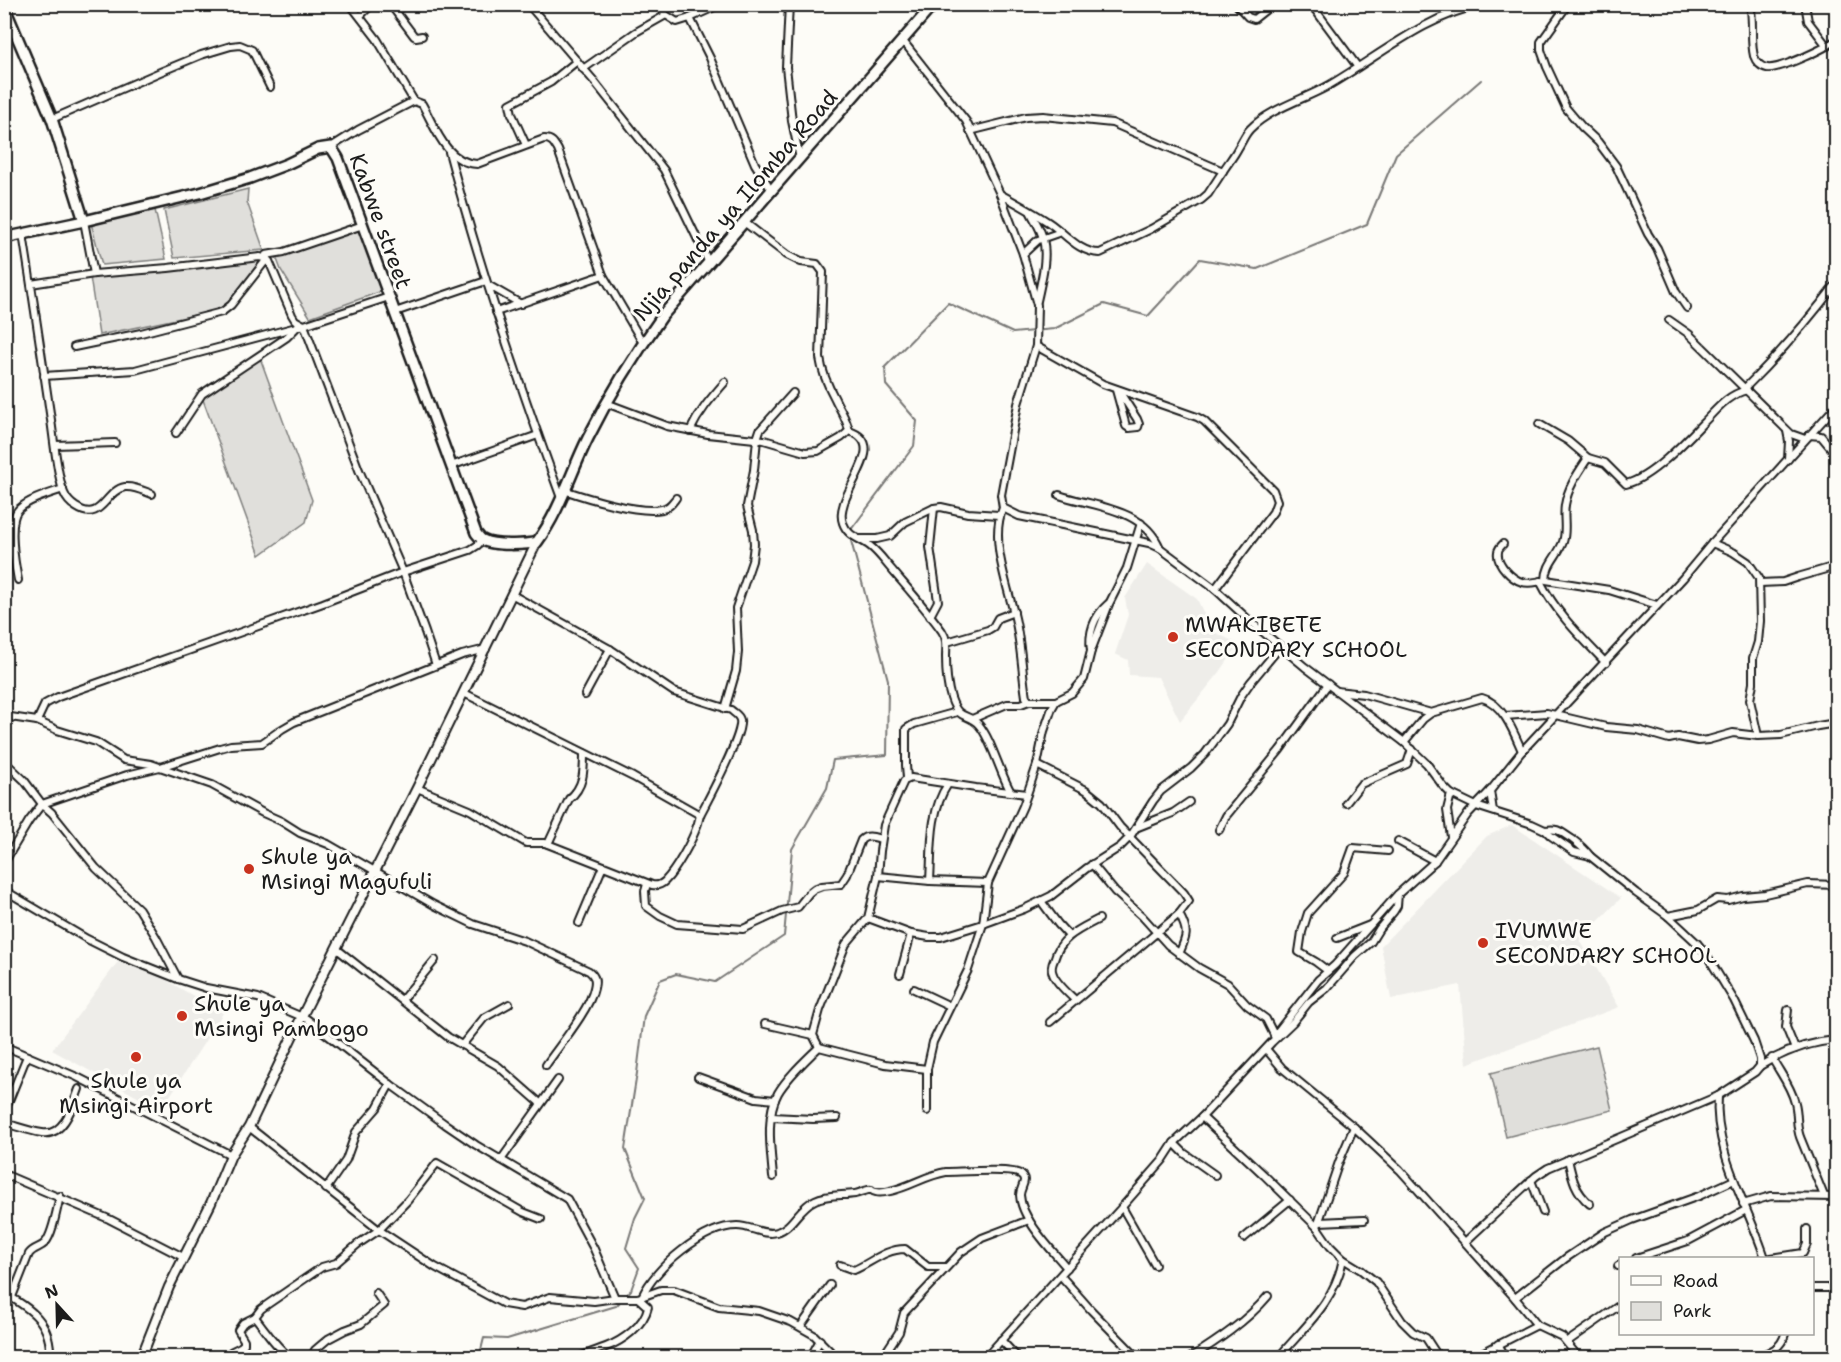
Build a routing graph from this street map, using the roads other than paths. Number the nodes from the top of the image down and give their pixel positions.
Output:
1 (350, 4) edge
2 (372, 4) edge
3 (390, 4) edge
4 (528, 4) edge
5 (659, 4) edge
6 (721, 4) edge
7 (789, 4) edge
8 (934, 4) edge
9 (1236, 4) edge
10 (1273, 4) edge
11 (1311, 4) edge
12 (1483, 4) edge
13 (1568, 4) edge
14 (1750, 4) edge
15 (1805, 4) edge
16 (4, 6) edge
17 (666, 15) junction
18 (360, 16) junction
19 (690, 18) junction
20 (422, 36) dead end
21 (1836, 40) edge
22 (903, 41) junction
23 (1827, 46) junction
24 (577, 61) junction
25 (1357, 66) junction
26 (584, 69) junction
27 (270, 87) dead end
28 (414, 101) junction
29 (52, 119) junction
30 (970, 131) junction
31 (526, 145) junction
32 (332, 147) junction
33 (449, 152) junction
34 (800, 160) junction
35 (1223, 171) junction
36 (772, 191) junction
37 (1000, 194) junction
38 (1030, 212) junction
39 (84, 221) junction
40 (744, 222) junction
41 (363, 225) junction
42 (1061, 232) junction
43 (23, 234) junction
44 (4, 238) edge
45 (1043, 238) junction
46 (1023, 254) junction
47 (267, 257) junction
48 (709, 263) junction
49 (94, 274) junction
50 (603, 275) junction
51 (486, 283) junction
52 (31, 284) junction
53 (1836, 284) edge
54 (389, 297) junction
55 (522, 304) junction
56 (1036, 304) junction
57 (1687, 308) dead end
58 (395, 312) junction
59 (496, 312) junction
60 (1669, 320) dead end
61 (304, 325) junction
62 (295, 328) junction
63 (643, 343) junction
64 (1036, 345) junction
65 (74, 347) dead end
66 (44, 376) junction
67 (725, 382) dead end
68 (1746, 389) junction
69 (1118, 390) junction
70 (793, 393) dead end
71 (606, 403) junction
72 (1836, 406) edge
73 (1539, 424) dead end
74 (1787, 429) junction
75 (690, 431) junction
76 (849, 431) junction
77 (176, 432) dead end
78 (538, 435) junction
79 (1807, 437) junction
80 (757, 439) junction
81 (115, 443) dead end
82 (55, 445) junction
83 (1836, 454) edge
84 (1588, 458) junction
85 (1788, 460) junction
86 (451, 466) junction
87 (63, 489) junction
88 (152, 494) dead end
89 (563, 494) junction
90 (1059, 495) dead end
91 (676, 498) dead end
92 (934, 508) junction
93 (1003, 508) junction
94 (999, 515) junction
95 (1141, 523) junction
96 (854, 538) junction
97 (482, 540) junction
98 (1135, 540) junction
99 (537, 542) junction
100 (1712, 543) junction
101 (1503, 544) dead end
102 (1160, 548) junction
103 (1836, 566) edge
104 (403, 572) junction
105 (18, 580) dead end
106 (1543, 580) junction
107 (1760, 583) junction
108 (1215, 589) junction
109 (512, 594) junction
110 (1657, 605) junction
111 (1014, 612) junction
112 (930, 616) junction
113 (947, 642) junction
114 (1280, 647) junction
115 (486, 649) junction
116 (610, 649) junction
117 (1606, 663) junction
118 (436, 665) junction
119 (1328, 684) junction
120 (1335, 691) junction
121 (464, 693) junction
122 (585, 695) dead end
123 (1029, 701) junction
124 (1056, 701) junction
125 (725, 708) junction
126 (957, 712) junction
127 (1431, 713) junction
128 (1556, 715) junction
129 (4, 716) edge
130 (1505, 716) junction
131 (972, 719) junction
132 (37, 721) junction
133 (1836, 723) edge
134 (1758, 736) junction
135 (1404, 742) junction
136 (1412, 749) junction
137 (1522, 751) junction
138 (584, 753) junction
139 (4, 761) edge
140 (1037, 765) junction
141 (160, 767) junction
142 (908, 778) junction
143 (948, 784) junction
144 (417, 788) junction
145 (1490, 791) junction
146 (1011, 792) junction
147 (1027, 794) junction
148 (1451, 794) junction
149 (1189, 802) dead end
150 (1346, 803) dead end
151 (42, 804) junction
152 (1476, 806) junction
153 (1493, 811) junction
154 (700, 815) junction
155 (1138, 827) junction
156 (1219, 830) dead end
157 (1545, 830) junction
158 (1130, 837) junction
159 (1451, 837) junction
160 (881, 839) junction
161 (1398, 842) dead end
162 (548, 844) junction
163 (1388, 851) dead end
164 (1590, 856) junction
165 (1435, 861) junction
166 (4, 863) edge
167 (1092, 864) junction
168 (603, 866) junction
169 (376, 872) junction
170 (878, 876) junction
171 (930, 881) junction
172 (988, 883) junction
173 (647, 884) junction
174 (1836, 885) edge
175 (4, 890) edge
176 (1398, 894) junction
177 (1041, 902) junction
178 (1179, 914) junction
179 (1668, 916) junction
180 (867, 918) junction
181 (1099, 919) dead end
182 (579, 922) dead end
183 (983, 924) junction
184 (1371, 925) junction
185 (1157, 932) junction
186 (911, 934) junction
187 (1069, 936) junction
188 (1337, 938) dead end
189 (337, 949) junction
190 (1179, 954) junction
191 (435, 960) dead end
192 (1328, 971) junction
193 (900, 974) dead end
194 (178, 979) junction
195 (914, 989) dead end
196 (402, 1000) junction
197 (1075, 1000) junction
198 (509, 1004) dead end
199 (950, 1006) junction
200 (1788, 1010) dead end
201 (302, 1016) junction
202 (1050, 1022) dead end
203 (765, 1024) dead end
204 (813, 1035) junction
205 (1273, 1039) junction
206 (1836, 1040) edge
207 (462, 1045) junction
208 (4, 1046) edge
209 (819, 1047) junction
210 (1266, 1049) junction
211 (1795, 1049) junction
212 (27, 1056) junction
213 (1772, 1058) junction
214 (546, 1065) dead end
215 (1760, 1066) junction
216 (927, 1069) junction
217 (698, 1077) dead end
218 (558, 1080) dead end
219 (390, 1084) junction
220 (79, 1089) dead end
221 (1718, 1096) junction
222 (775, 1100) junction
223 (540, 1103) junction
224 (927, 1111) dead end
225 (4, 1113) edge
226 (772, 1117) junction
227 (837, 1118) dead end
228 (1202, 1118) junction
229 (4, 1123) edge
230 (249, 1127) junction
231 (1354, 1127) junction
232 (1174, 1143) junction
233 (231, 1155) junction
234 (1568, 1159) junction
235 (501, 1160) junction
236 (4, 1174) edge
237 (1215, 1175) dead end
238 (773, 1177) dead end
239 (1531, 1180) junction
240 (1734, 1180) junction
241 (326, 1189) junction
242 (60, 1196) junction
243 (1824, 1196) junction
244 (1836, 1197) edge
245 (1290, 1200) junction
246 (1590, 1204) dead end
247 (1122, 1207) junction
248 (1745, 1207) junction
249 (1543, 1212) dead end
250 (541, 1219) dead end
251 (1029, 1220) junction
252 (1364, 1220) dead end
253 (1318, 1225) junction
254 (1807, 1229) dead end
255 (379, 1230) junction
256 (1244, 1238) dead end
257 (1465, 1242) junction
258 (183, 1257) junction
259 (1639, 1257) edge
260 (1765, 1257) edge
261 (1778, 1257) edge
262 (1343, 1259) junction
263 (840, 1265) dead end
264 (1155, 1265) dead end
265 (945, 1267) junction
266 (1067, 1268) junction
267 (1060, 1276) junction
268 (830, 1285) dead end
269 (1814, 1288) edge
270 (1836, 1288) edge
271 (4, 1293) edge
272 (376, 1293) dead end
273 (1268, 1296) dead end
274 (12, 1298) junction
275 (617, 1298) junction
276 (637, 1298) junction
277 (1515, 1298) junction
278 (1619, 1306) edge
279 (255, 1317) junction
280 (1537, 1325) junction
281 (801, 1326) junction
282 (1785, 1335) edge
283 (820, 1340) junction
284 (1001, 1340) junction
285 (1567, 1342) junction
286 (1498, 1344) junction
287 (992, 1350) junction
288 (50, 1358) edge
289 (141, 1358) edge
290 (225, 1358) edge
291 (291, 1358) edge
292 (311, 1358) edge
293 (578, 1358) edge
294 (810, 1358) edge
295 (837, 1358) edge
296 (882, 1358) edge
297 (986, 1358) edge
298 (991, 1358) edge
299 (1018, 1358) edge
300 (1138, 1358) edge
301 (1190, 1358) edge
302 (1278, 1358) edge
303 (1439, 1358) edge
304 (1472, 1358) edge
305 (1506, 1358) edge
306 (1579, 1358) edge
307 (1753, 1358) edge

1 - 18 street
2 - 18 street
3 - 20 street
4 - 24 street
5 - 17 street
6 - 19 street
7 - 34 street
8 - 22 main road, Njia panda ya Ilomba Road
9 - 10 street
11 - 25 street
12 - 25 street
13 - 57 street
14 - 23 street
15 - 23 street
16 - 29 main road
17 - 19 street
17 - 26 street
18 - 28 street
19 - 36 street
21 - 23 street
22 - 30 street
22 - 34 main road, Njia panda ya Ilomba Road
24 - 26 street
24 - 31 street
25 - 35 street
26 - 48 street
27 - 29 street
28 - 32 street
28 - 33 street
29 - 39 main road
30 - 35 street
30 - 37 street
31 - 33 street
31 - 50 street
32 - 39 main road, Kabwe street
32 - 41 main road, Kabwe street
33 - 51 street
34 - 36 main road, Njia panda ya Ilomba Road
35 - 42 street
36 - 40 main road, Njia panda ya Ilomba Road
37 - 38 street
37 - 46 street
38 - 42 street
38 - 45 street
39 - 43 main road, Kabwe street
39 - 49 street
40 - 48 main road, Njia panda ya Ilomba Road
40 - 76 street
41 - 47 street
41 - 54 main road, Kabwe street
42 - 45 street
43 - 44 main road, Kabwe street
43 - 52 street
45 - 46 street
45 - 56 street
46 - 56 street
47 - 49 street
47 - 61 street
47 - 65 street
48 - 63 main road, Njia panda ya Ilomba Road
49 - 52 street
50 - 55 street
50 - 63 street
51 - 55 street
51 - 58 street
51 - 59 street
52 - 66 street
53 - 68 street
54 - 58 main road, Kabwe street
54 - 61 street
55 - 59 street
56 - 64 street
58 - 86 main road, Kabwe street
59 - 78 street
60 - 68 street
61 - 62 street
61 - 104 street
62 - 66 street
62 - 77 street
63 - 71 main road, Njia panda ya Ilomba Road
64 - 69 street
64 - 93 street
66 - 82 street
67 - 75 street
68 - 74 street
68 - 84 street
69 - 69 street
69 - 108 street
70 - 80 street
71 - 75 street
71 - 89 main road, Njia panda ya Ilomba Road
72 - 79 street
73 - 84 street
74 - 79 street
74 - 85 street
75 - 80 street
76 - 80 street
76 - 96 street
78 - 86 street
78 - 89 street
79 - 83 street
79 - 85 street
80 - 125 street
81 - 82 street
82 - 87 street
84 - 106 street
85 - 100 street
86 - 97 main road, Kabwe street
87 - 88 street
87 - 105 street
89 - 91 street
89 - 99 main road, Njia panda ya Ilomba Road
90 - 95 street
92 - 94 street
92 - 96 street
92 - 112 street
93 - 94 street
93 - 98 street
94 - 111 street
95 - 98 street
95 - 102 street
96 - 112 street
97 - 99 main road
97 - 104 street
98 - 102 street
98 - 124 street
99 - 109 street
100 - 107 street
100 - 110 street
101 - 106 street
102 - 108 street
103 - 107 street
104 - 118 street
104 - 132 street
106 - 110 street
106 - 117 street
107 - 134 street
108 - 114 street
109 - 115 street
109 - 116 street
110 - 117 street
111 - 113 street
111 - 123 street
112 - 113 street
113 - 126 street
114 - 119 street
114 - 155 street
115 - 118 street
115 - 121 street
116 - 122 street
116 - 125 street
117 - 128 street
118 - 141 street
119 - 120 street
119 - 156 street
120 - 127 street
120 - 135 street
121 - 138 street
121 - 144 street
123 - 124 street
123 - 131 street
124 - 140 street
125 - 154 street
126 - 131 street
126 - 142 street
127 - 130 street
127 - 135 street
128 - 130 street
128 - 134 street
128 - 137 street
129 - 132 street
130 - 137 street
131 - 146 street
132 - 141 street
133 - 134 street
135 - 136 street
136 - 148 street
136 - 150 street
137 - 145 street
138 - 154 street
138 - 162 street
139 - 151 street
140 - 147 street
140 - 158 street
141 - 151 street
141 - 169 street
142 - 143 street
142 - 160 street
143 - 146 street
143 - 171 street
144 - 162 street
144 - 169 street
145 - 152 street
145 - 153 street
146 - 147 street
147 - 172 street
148 - 152 street
148 - 159 street
149 - 155 street
151 - 166 street
151 - 194 street
152 - 153 street
152 - 159 street
153 - 157 street
154 - 173 street
155 - 158 street
157 - 164 street
157 - 164 street
158 - 167 street
158 - 178 street
159 - 165 street
160 - 170 street
160 - 173 street
161 - 165 street
162 - 168 street
163 - 192 street
164 - 179 street
165 - 176 street
167 - 177 street
167 - 185 street
168 - 173 street
168 - 182 street
169 - 189 street
169 - 214 street
170 - 171 street
170 - 180 street
171 - 172 street
172 - 183 street
174 - 179 street
175 - 194 street
176 - 184 street
176 - 205 street
177 - 183 street
177 - 187 street
178 - 185 street
178 - 190 street
179 - 215 street
180 - 186 street
180 - 204 street
181 - 187 street
183 - 186 street
183 - 199 street
184 - 188 street
184 - 192 street
185 - 190 street
185 - 197 street
186 - 193 street
187 - 197 street
189 - 196 street
189 - 201 street
190 - 205 street
191 - 196 street
192 - 205 street
194 - 201 street
195 - 199 street
196 - 207 street
197 - 202 street
198 - 207 street
199 - 216 street
200 - 211 street
201 - 219 street
201 - 230 street
203 - 204 street
204 - 209 street
205 - 210 street
206 - 211 street
207 - 223 street
208 - 212 street
209 - 216 street
209 - 222 street
210 - 228 street
210 - 231 street
211 - 213 street
212 - 225 street
212 - 233 street
213 - 215 street
213 - 243 street
215 - 221 street
216 - 224 street
217 - 222 street
218 - 223 street
219 - 235 street
219 - 241 street
220 - 229 street
221 - 234 street
221 - 240 street
222 - 226 street
223 - 235 street
226 - 227 street
226 - 238 street
228 - 232 street
228 - 245 street
230 - 233 street
230 - 241 street
231 - 253 street
231 - 257 street
232 - 237 street
232 - 247 street
233 - 258 street
234 - 239 street
234 - 246 street
235 - 275 street
236 - 242 street
239 - 249 street
239 - 257 street
240 - 248 street
240 - 277 street
241 - 255 street
242 - 258 street
242 - 274 street
243 - 244 street
243 - 248 street
245 - 253 street
245 - 256 street
247 - 264 street
247 - 266 street
248 - 259 street
248 - 260 street
250 - 255 street
251 - 265 street
251 - 266 street
251 - 276 street
252 - 253 street
253 - 262 street
254 - 261 street
255 - 275 street
255 - 279 street
257 - 277 street
258 - 289 street
262 - 302 street
262 - 303 street
263 - 265 street
265 - 296 street
266 - 267 street
267 - 284 street
267 - 300 street
268 - 281 street
269 - 270 street
271 - 274 street
272 - 292 street
273 - 301 street
274 - 288 street
275 - 276 street
276 - 281 street
276 - 293 street
277 - 280 street
278 - 285 street
279 - 290 street
279 - 291 street
280 - 285 street
280 - 286 street
281 - 283 street
282 - 307 street
283 - 294 street
283 - 295 street
284 - 287 street
284 - 299 street
285 - 306 street
286 - 304 street
286 - 305 street
287 - 297 street
287 - 298 street

